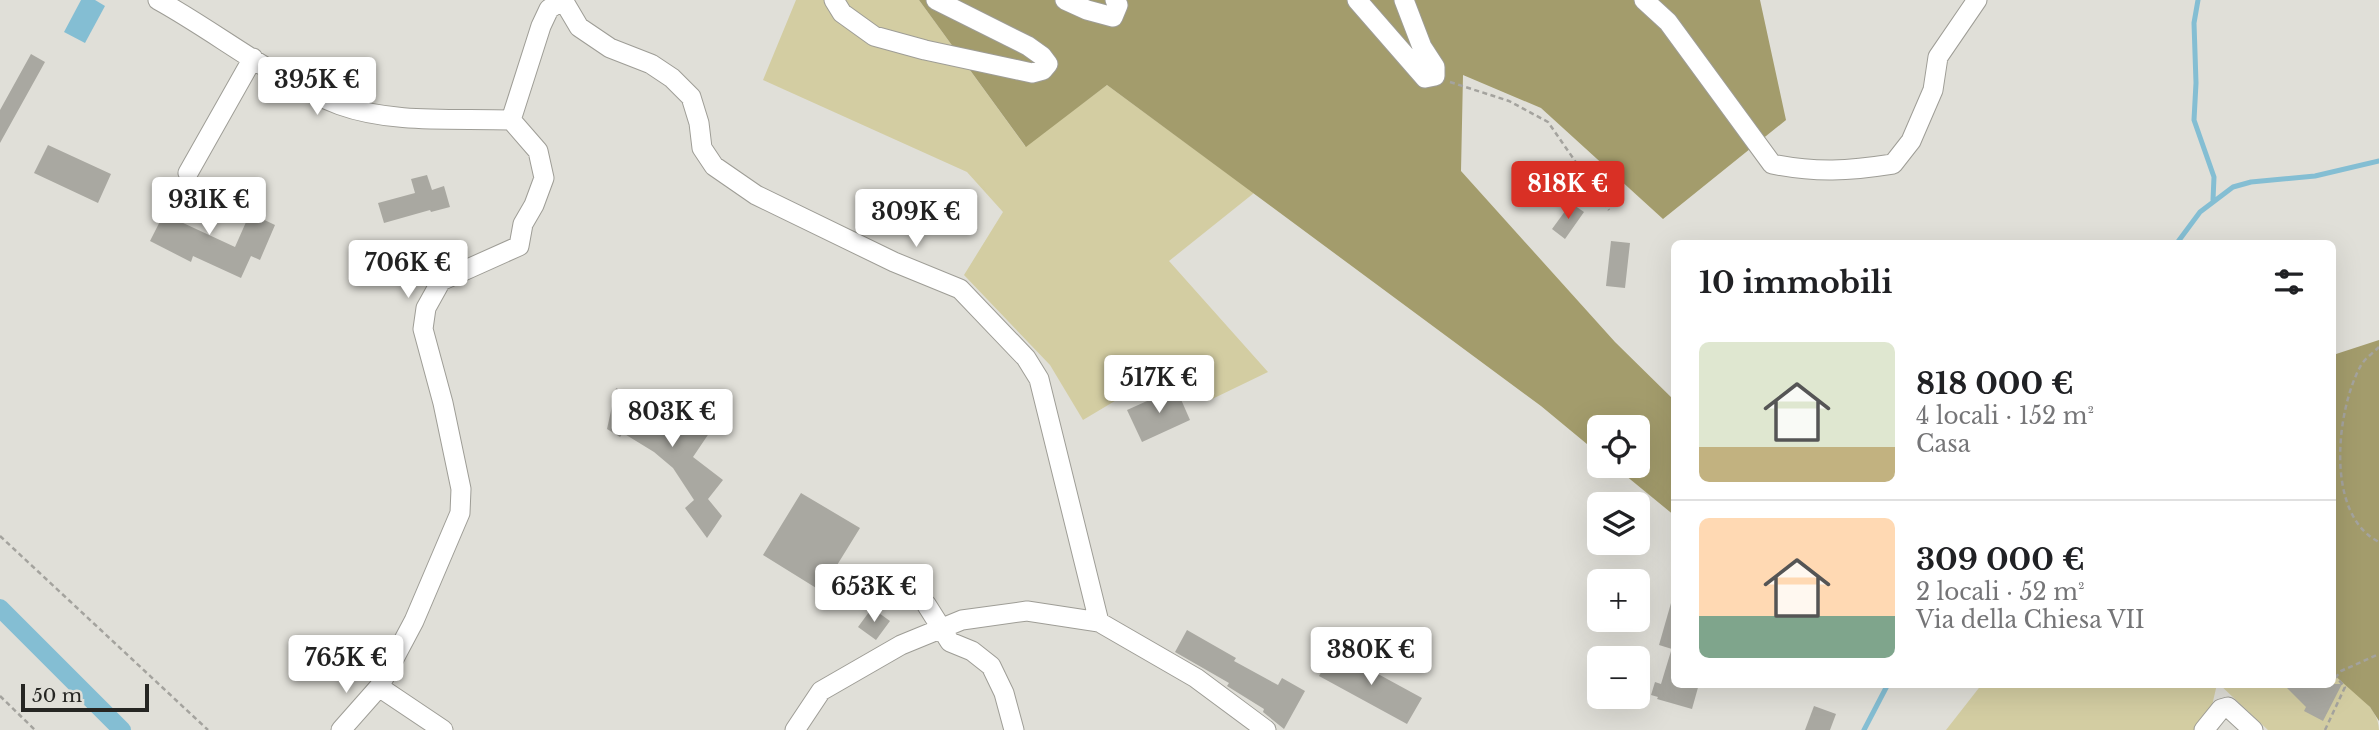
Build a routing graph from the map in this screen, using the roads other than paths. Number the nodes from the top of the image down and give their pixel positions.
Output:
1 (158, 0) edge
2 (563, 0) edge
3 (834, 0) edge
4 (936, 0) edge
5 (1065, 0) edge
6 (1115, 0) edge
7 (1357, 0) edge
8 (1404, 0) edge
9 (1644, 0) edge
10 (1977, 0) edge
11 (254, 58) junction
12 (511, 120) junction
13 (188, 173) dead end
14 (926, 604) dead end
15 (1099, 621) junction
16 (943, 628) junction
17 (379, 687) junction
18 (341, 730) edge
19 (443, 730) edge
20 (795, 730) edge
21 (1014, 730) edge
22 (1266, 730) edge
23 (2204, 730) edge
24 (2253, 730) edge

1 - 11 street
2 - 12 street
2 - 15 street
3 - 4 street
5 - 6 street
7 - 8 street
9 - 10 street
11 - 12 street
11 - 13 street
12 - 17 street
14 - 16 street
15 - 16 street
15 - 22 street
16 - 20 street
16 - 21 street
17 - 18 street
17 - 19 street
23 - 24 street

